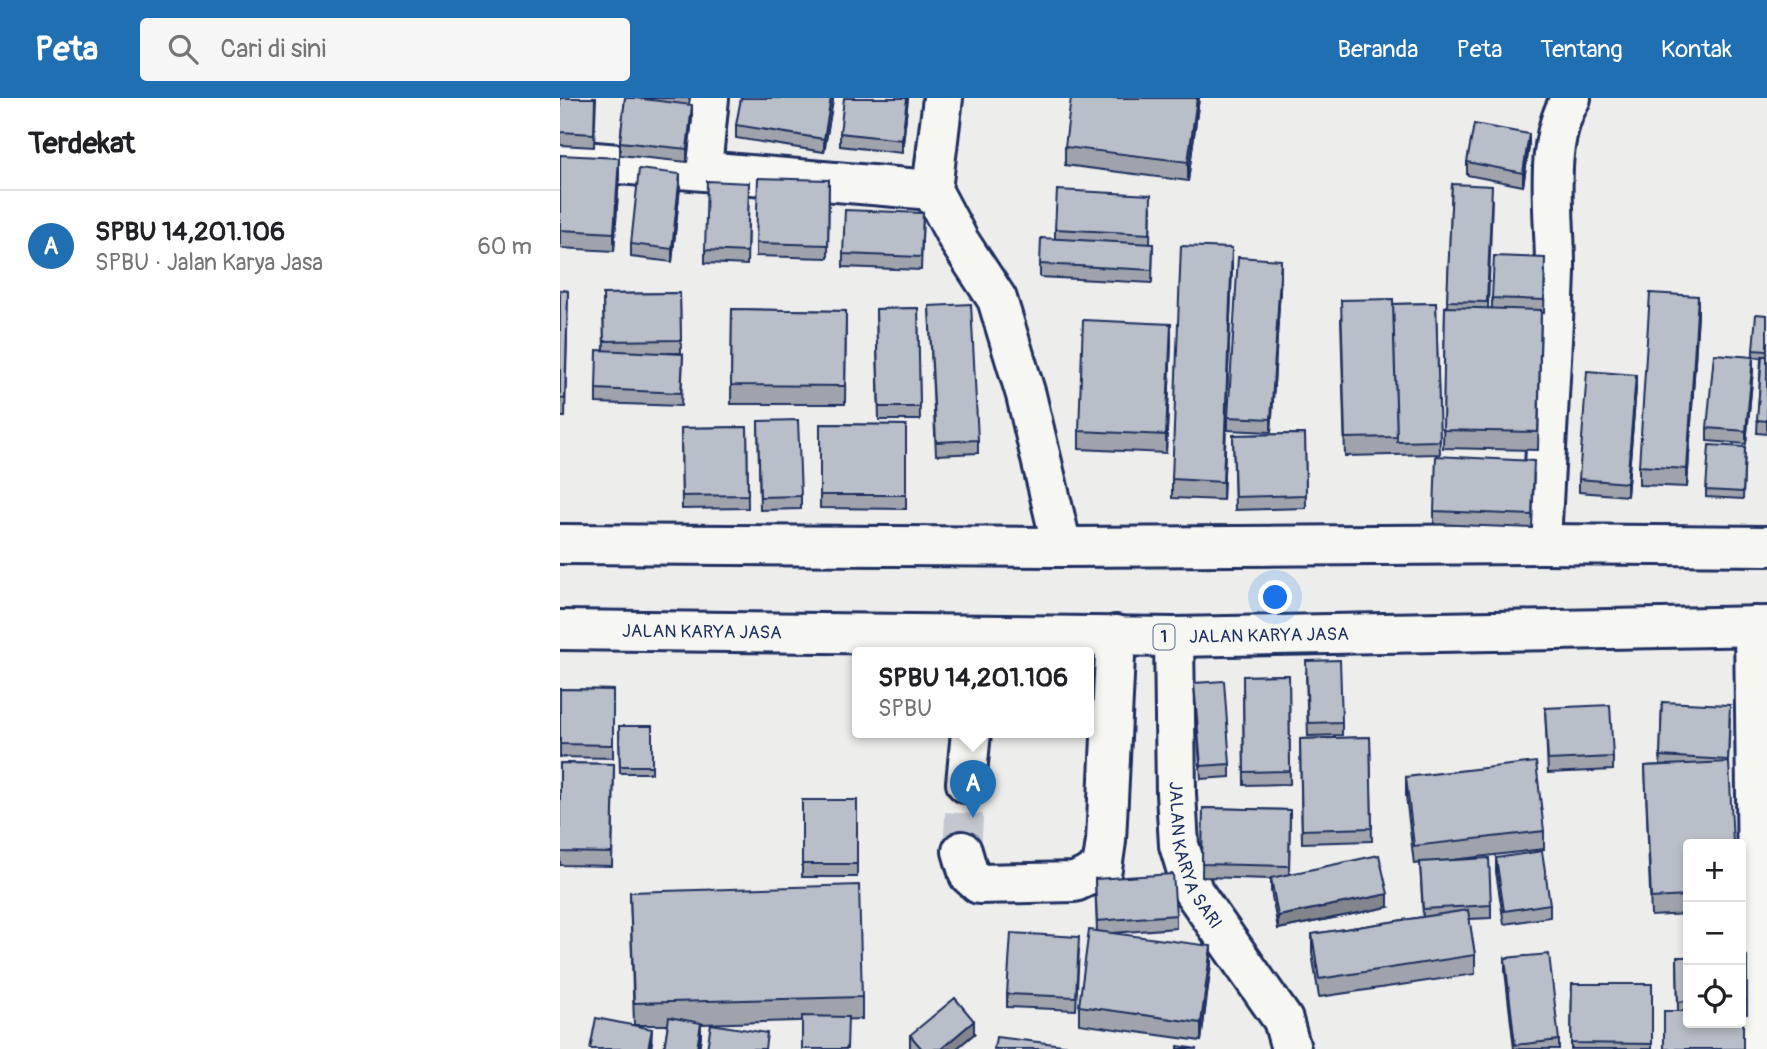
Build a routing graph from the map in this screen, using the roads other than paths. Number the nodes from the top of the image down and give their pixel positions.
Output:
1 (709, 98) edge
2 (943, 98) edge
3 (1571, 98) edge
4 (703, 158) dead end
5 (571, 160) edge
6 (932, 190) junction
7 (560, 544) edge
8 (1541, 544) junction
9 (1767, 546) edge
10 (1062, 547) junction
11 (1761, 626) edge
12 (560, 630) edge
13 (1116, 635) junction
14 (1174, 637) junction
15 (980, 643) edge
16 (970, 738) edge
17 (966, 783) tunnel mouth
18 (962, 851) tunnel mouth
19 (1291, 1049) edge
20 (1759, 1049) edge

1 - 4 main road
2 - 6 main road
3 - 8 main road
5 - 6 main road
6 - 10 main road
7 - 10 main road
8 - 9 main road
8 - 10 main road
11 - 14 main road, JALAN KARYA JASA / 1
11 - 20 main road
12 - 15 main road, JALAN KARYA JASA / 1
13 - 14 main road, JALAN KARYA JASA / 1
13 - 15 main road, JALAN KARYA JASA / 1
13 - 18 main road
14 - 19 main road, JALAN KARYA SARI
16 - 17 main road

